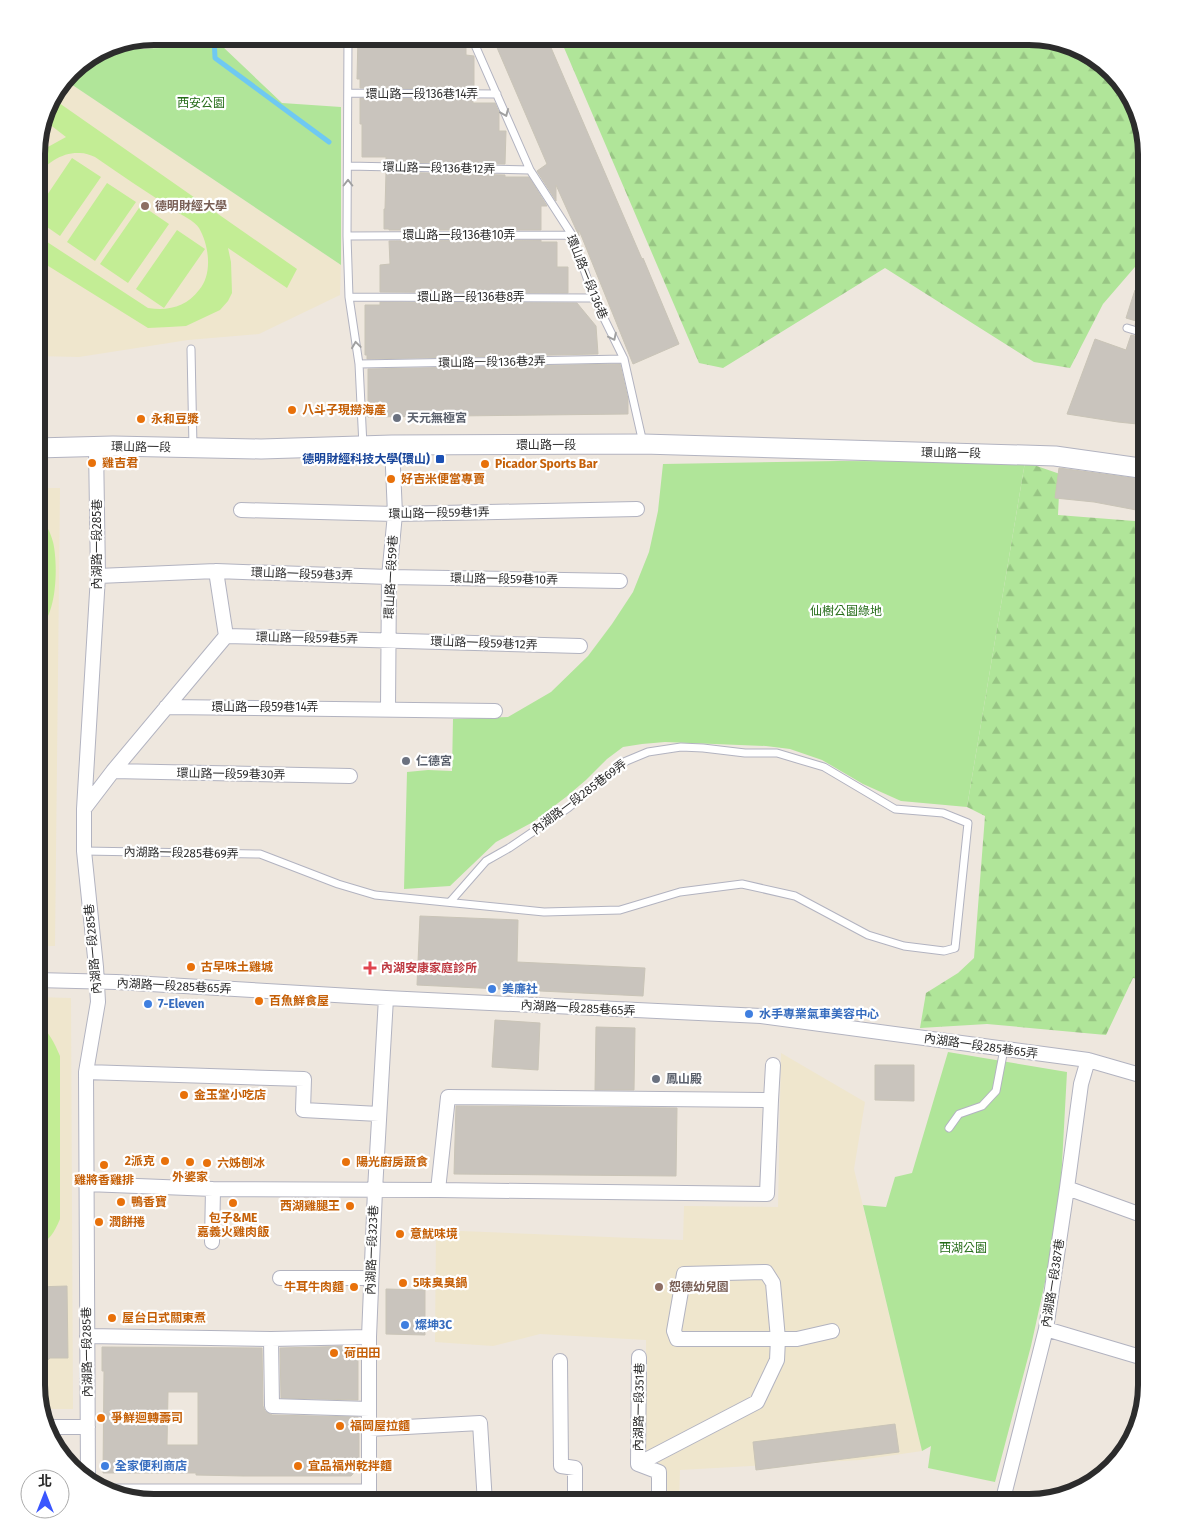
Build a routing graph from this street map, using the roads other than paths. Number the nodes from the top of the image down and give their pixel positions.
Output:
1 (348, 45) edge
2 (475, 45) edge
3 (348, 93) junction
4 (497, 94) junction
5 (348, 166) junction
6 (530, 170) junction
7 (572, 235) junction
8 (347, 236) junction
9 (349, 297) junction
10 (594, 298) junction
11 (1127, 328) dead end
12 (1138, 331) edge
13 (191, 349) dead end
14 (624, 360) junction
15 (359, 364) junction
16 (643, 444) junction
17 (96, 446) junction
18 (363, 446) junction
19 (392, 446) junction
20 (45, 448) edge
21 (194, 448) junction
22 (1138, 467) edge
23 (637, 509) dead end
24 (241, 510) dead end
25 (394, 514) junction
26 (216, 571) junction
27 (98, 576) junction
28 (388, 577) junction
29 (620, 581) dead end
30 (226, 636) junction
31 (388, 640) junction
32 (580, 646) dead end
33 (166, 706) junction
34 (388, 708) junction
35 (495, 710) dead end
36 (112, 771) junction
37 (350, 776) dead end
38 (84, 809) junction
39 (84, 851) junction
40 (450, 902) junction
41 (45, 980) edge
42 (97, 981) junction
43 (386, 998) junction
44 (1004, 1049) junction
45 (1088, 1060) junction
46 (773, 1065) dead end
47 (86, 1072) junction
48 (1138, 1074) edge
49 (771, 1100) junction
50 (379, 1114) junction
51 (949, 1128) dead end
52 (87, 1184) junction
53 (1067, 1188) junction
54 (213, 1189) junction
55 (375, 1190) junction
56 (438, 1190) junction
57 (1138, 1214) edge
58 (212, 1242) dead end
59 (280, 1278) dead end
60 (371, 1278) junction
61 (1046, 1329) junction
62 (832, 1331) dead end
63 (87, 1336) junction
64 (369, 1337) junction
65 (272, 1339) junction
66 (778, 1339) junction
67 (1138, 1356) edge
68 (639, 1357) dead end
69 (560, 1361) dead end
70 (369, 1409) junction
71 (53, 1427) edge
72 (88, 1427) junction
73 (369, 1429) junction
74 (638, 1464) junction
75 (88, 1471) edge
76 (119, 1488) edge
77 (370, 1488) junction
78 (370, 1494) edge
79 (484, 1494) edge
80 (575, 1494) edge
81 (659, 1494) edge
82 (1004, 1494) edge

1 - 3 lane
2 - 4 lane, 環山路一段136巷
3 - 4 lane, 環山路一段136巷14弄
3 - 5 lane
4 -> 6 lane, 環山路一段136巷
5 - 6 lane, 環山路一段136巷12弄
8 -> 5 lane
6 - 7 lane, 環山路一段136巷
7 - 8 lane, 環山路一段136巷10弄
7 - 10 lane, 環山路一段136巷
8 - 9 lane
9 - 10 lane, 環山路一段136巷8弄
15 -> 9 lane
10 -> 14 lane, 環山路一段136巷
11 - 12 lane
13 - 21 lane
14 - 15 lane, 環山路一段136巷2弄
14 - 16 lane, 環山路一段136巷
15 - 18 lane
16 - 19 street, 環山路一段
16 - 22 street, 環山路一段
17 - 20 street, 環山路一段
17 - 21 street, 環山路一段
17 - 27 street, 內湖路一段285巷
18 - 19 street, 環山路一段
18 - 21 street, 環山路一段
19 - 25 street, 環山路一段59巷
23 - 25 street, 環山路一段59巷1弄
24 - 25 street, 環山路一段59巷1弄
25 - 28 street, 環山路一段59巷
26 - 27 street, 環山路一段59巷3弄
26 - 28 street, 環山路一段59巷3弄
26 - 30 street
27 - 38 street, 內湖路一段285巷
28 - 29 street, 環山路一段59巷10弄
28 - 31 street, 環山路一段59巷
30 - 31 street, 環山路一段59巷5弄
30 - 33 street
31 - 32 street, 環山路一段59巷12弄
31 - 34 street, 環山路一段59巷
33 - 34 street, 環山路一段59巷14弄
33 - 36 street
34 - 35 street, 環山路一段59巷14弄
36 - 37 street, 環山路一段59巷30弄
36 - 38 street
38 - 39 street, 內湖路一段285巷
39 - 40 lane, 內湖路一段285巷69弄
39 - 42 street, 內湖路一段285巷
40 - 40 lane, 內湖路一段285巷69弄
41 - 42 street, 內湖路一段285巷65弄
42 - 43 street, 內湖路一段285巷65弄
42 - 47 street, 內湖路一段285巷
43 - 44 street, 內湖路一段285巷65弄
43 - 50 street, 內湖路一段323巷
44 - 45 street, 內湖路一段285巷65弄
44 - 51 lane
45 - 48 street, 內湖路一段285巷65弄
45 - 53 street, 內湖路一段387巷
46 - 49 street
47 - 50 street
47 - 52 street, 內湖路一段285巷
49 - 56 street
49 - 56 street
50 - 55 street, 內湖路一段323巷
52 - 54 street
52 - 63 street, 內湖路一段285巷
53 - 57 street
53 - 61 street, 內湖路一段387巷
54 - 55 street
54 - 58 street
55 - 56 street
55 - 60 street, 內湖路一段323巷
59 - 60 street
60 - 64 street, 內湖路一段323巷
61 - 67 street
61 - 82 street, 內湖路一段387巷
62 - 66 street
63 - 65 street
63 - 72 street, 內湖路一段285巷
64 - 65 street
64 - 70 street, 內湖路一段323巷
65 - 70 street
66 - 66 street
66 - 74 street
68 - 74 street, 內湖路一段351巷
69 - 80 street
70 - 73 street, 內湖路一段323巷
71 - 72 street
72 - 75 street, 內湖路一段285巷
73 - 77 street, 內湖路一段323巷
73 - 79 street
74 - 81 street, 內湖路一段351巷
76 - 77 lane
77 - 78 street, 內湖路一段323巷

